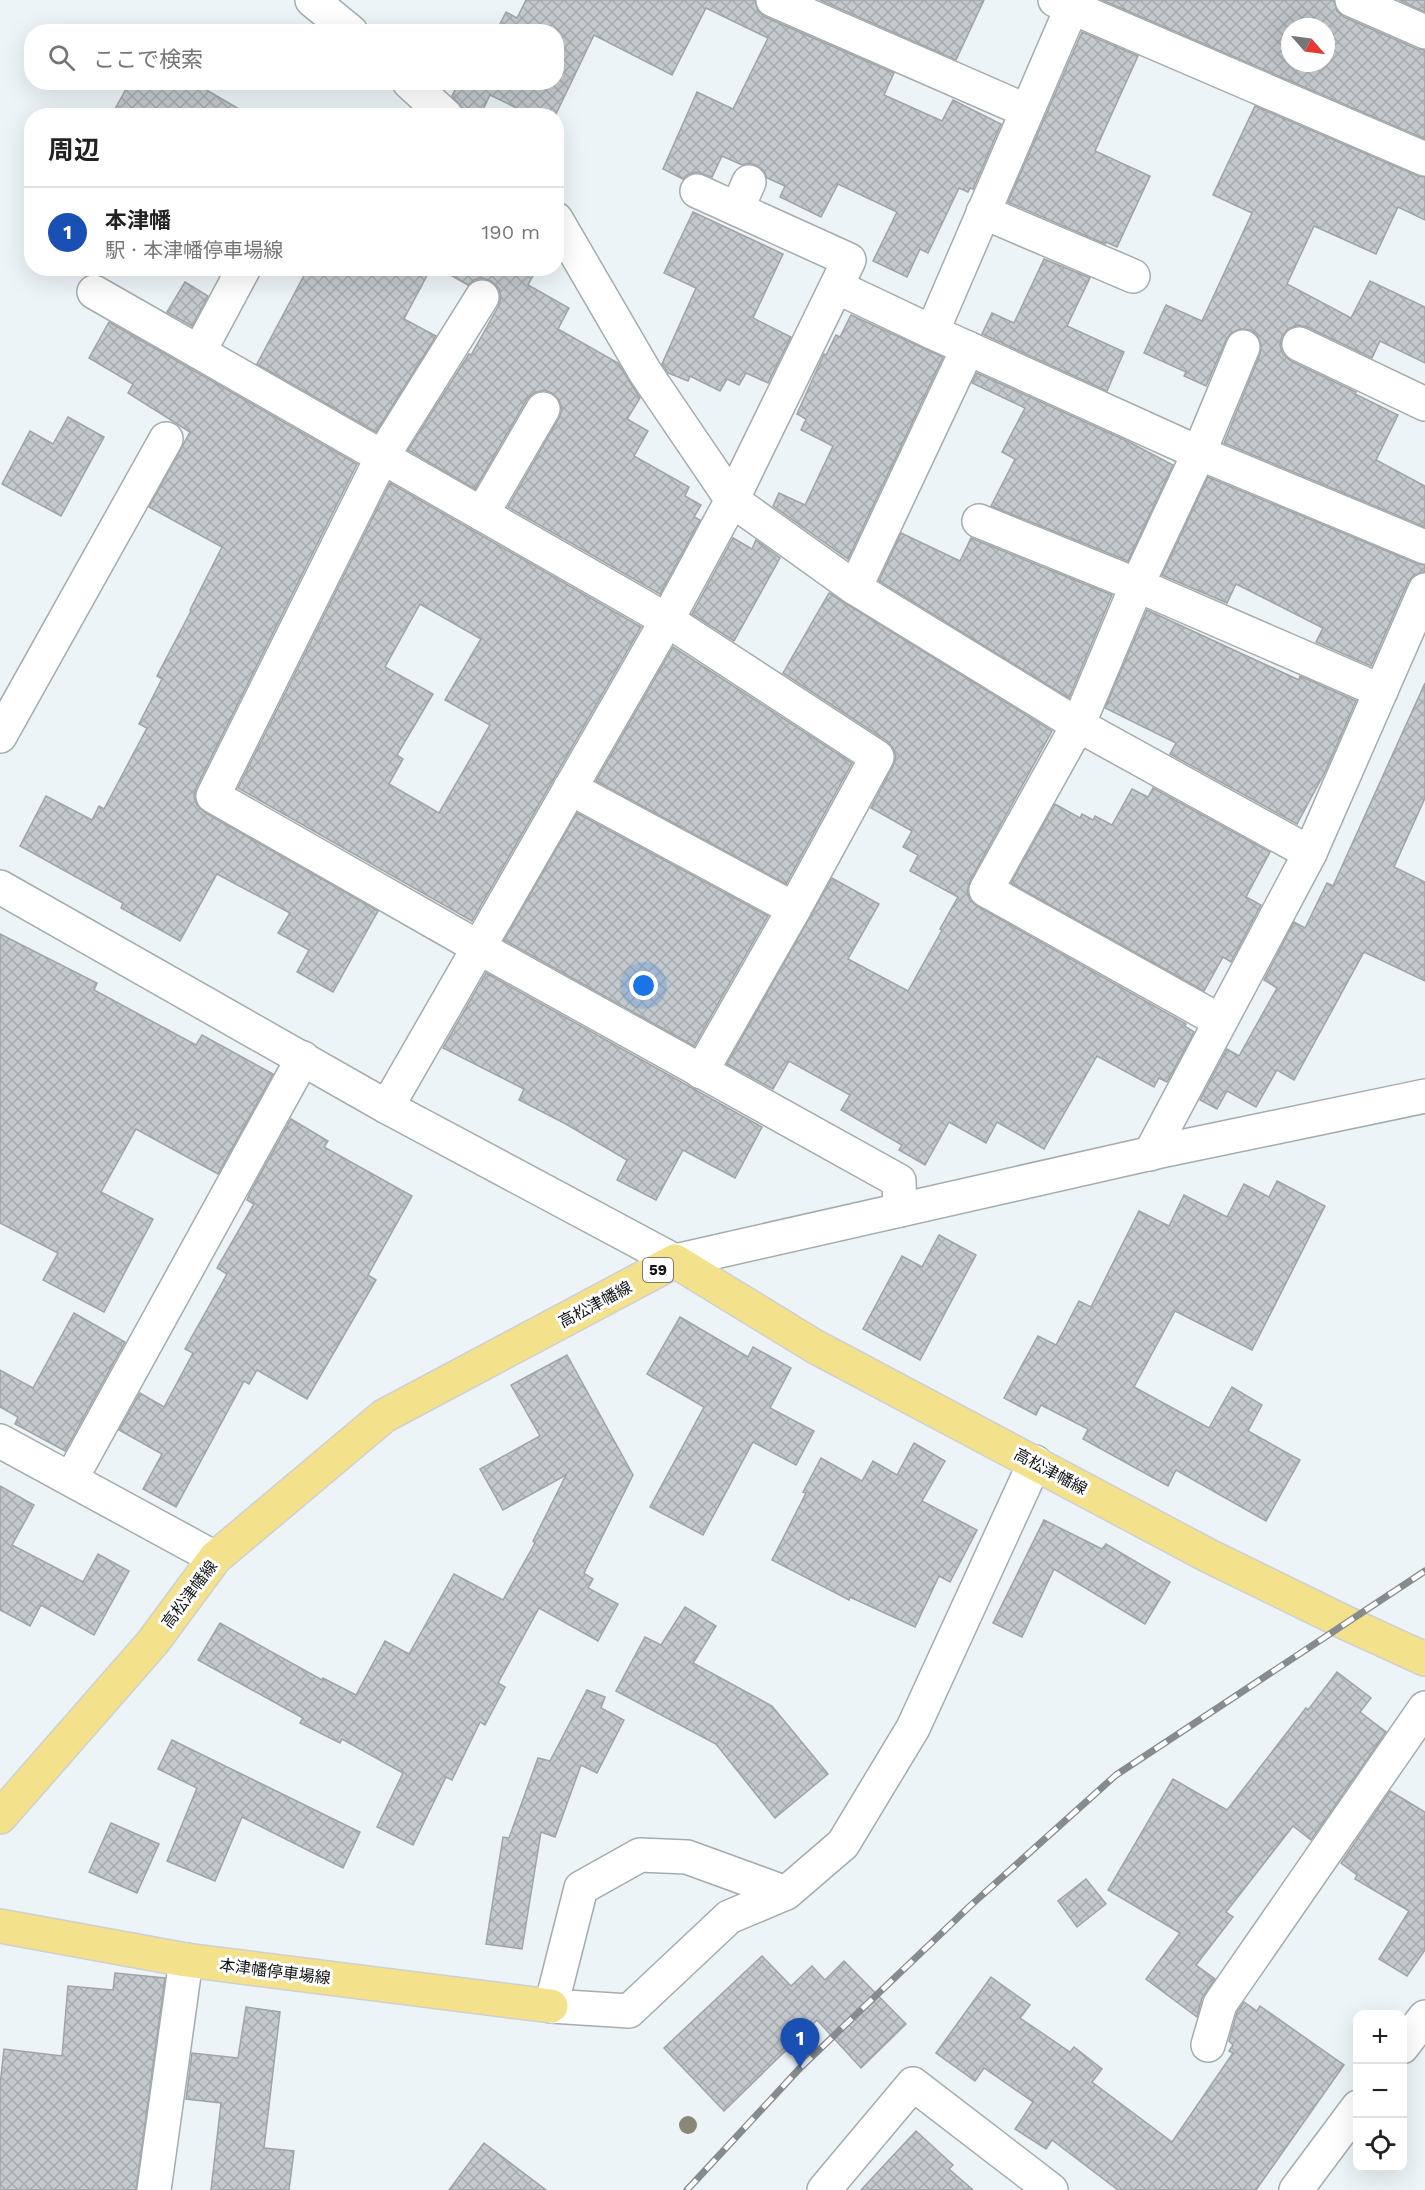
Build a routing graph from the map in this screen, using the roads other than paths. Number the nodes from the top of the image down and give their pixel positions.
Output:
1 (773, 0) edge
2 (1352, 0) edge
3 (1068, 2) edge
4 (1425, 32) edge
5 (418, 90) edge
6 (437, 108) edge
7 (1027, 111) junction
8 (1425, 159) edge
9 (697, 191) dead end
10 (983, 213) junction
11 (564, 233) edge
12 (240, 276) edge
13 (1133, 276) dead end
14 (837, 286) junction
15 (94, 292) dead end
16 (482, 297) dead end
17 (932, 332) junction
18 (1299, 344) dead end
19 (1243, 347) dead end
20 (968, 348) junction
21 (199, 352) junction
22 (1425, 404) edge
23 (543, 409) dead end
24 (166, 439) dead end
25 (1199, 453) junction
26 (382, 457) junction
27 (732, 500) junction
28 (482, 514) junction
29 (979, 521) dead end
30 (1425, 547) edge
31 (1137, 585) junction
32 (855, 588) junction
33 (1425, 590) edge
34 (667, 620) junction
35 (1381, 691) junction
36 (1078, 724) junction
37 (0, 736) edge
38 (570, 788) junction
39 (1310, 853) junction
40 (0, 887) edge
41 (794, 909) junction
42 (477, 947) junction
43 (1220, 1021) junction
44 (303, 1058) junction
45 (701, 1072) junction
46 (1425, 1096) edge
47 (387, 1107) junction
48 (1150, 1154) junction
49 (900, 1210) junction
50 (675, 1261) junction
51 (0, 1441) edge
52 (1035, 1462) junction
53 (71, 1479) junction
54 (215, 1558) junction
55 (1425, 1659) edge
56 (1425, 1708) edge
57 (0, 1818) edge
58 (786, 1893) junction
59 (0, 1926) edge
60 (186, 1960) junction
61 (551, 2006) junction
62 (1425, 2017) edge
63 (1407, 2040) edge
64 (1208, 2045) dead end
65 (1353, 2114) edge
66 (154, 2190) edge
67 (824, 2190) edge
68 (1051, 2190) edge
69 (1296, 2190) edge

1 - 7 street
2 - 4 street
3 - 7 street
3 - 8 street
5 - 6 street
7 - 10 street
9 - 14 street
10 - 13 street
10 - 17 street
11 - 27 street
12 - 21 street
14 - 17 street
14 - 27 street
15 - 21 street
16 - 26 street
17 - 20 street
18 - 22 street
19 - 25 street
20 - 25 street
20 - 32 street
21 - 26 street
23 - 28 street
24 - 37 street
25 - 30 street
25 - 31 street
26 - 28 street
26 - 42 street
27 - 32 street
27 - 34 street
28 - 34 street
29 - 31 street
31 - 35 street
31 - 36 street
32 - 36 street
33 - 35 street
34 - 38 street
34 - 41 street
35 - 39 street
36 - 39 street
36 - 43 street
38 - 41 street
38 - 42 street
39 - 43 street
40 - 44 street
41 - 45 street
42 - 45 street
42 - 47 street
43 - 48 street
44 - 47 street
44 - 53 street
45 - 49 street
46 - 48 street
47 - 50 street
48 - 49 street
49 - 50 street
50 - 52 main road, 高松津幡線 / 59
50 - 54 main road, 高松津幡線 / 59
51 - 53 street
52 - 55 main road, 高松津幡線 / 59
52 - 58 street
53 - 54 street
54 - 57 main road, 高松津幡線 / 59
56 - 64 street
58 - 61 street
58 - 61 street
59 - 60 main road, 本津幡停車場線
60 - 61 main road, 本津幡停車場線
60 - 66 street
62 - 63 street
65 - 69 street
67 - 68 street

